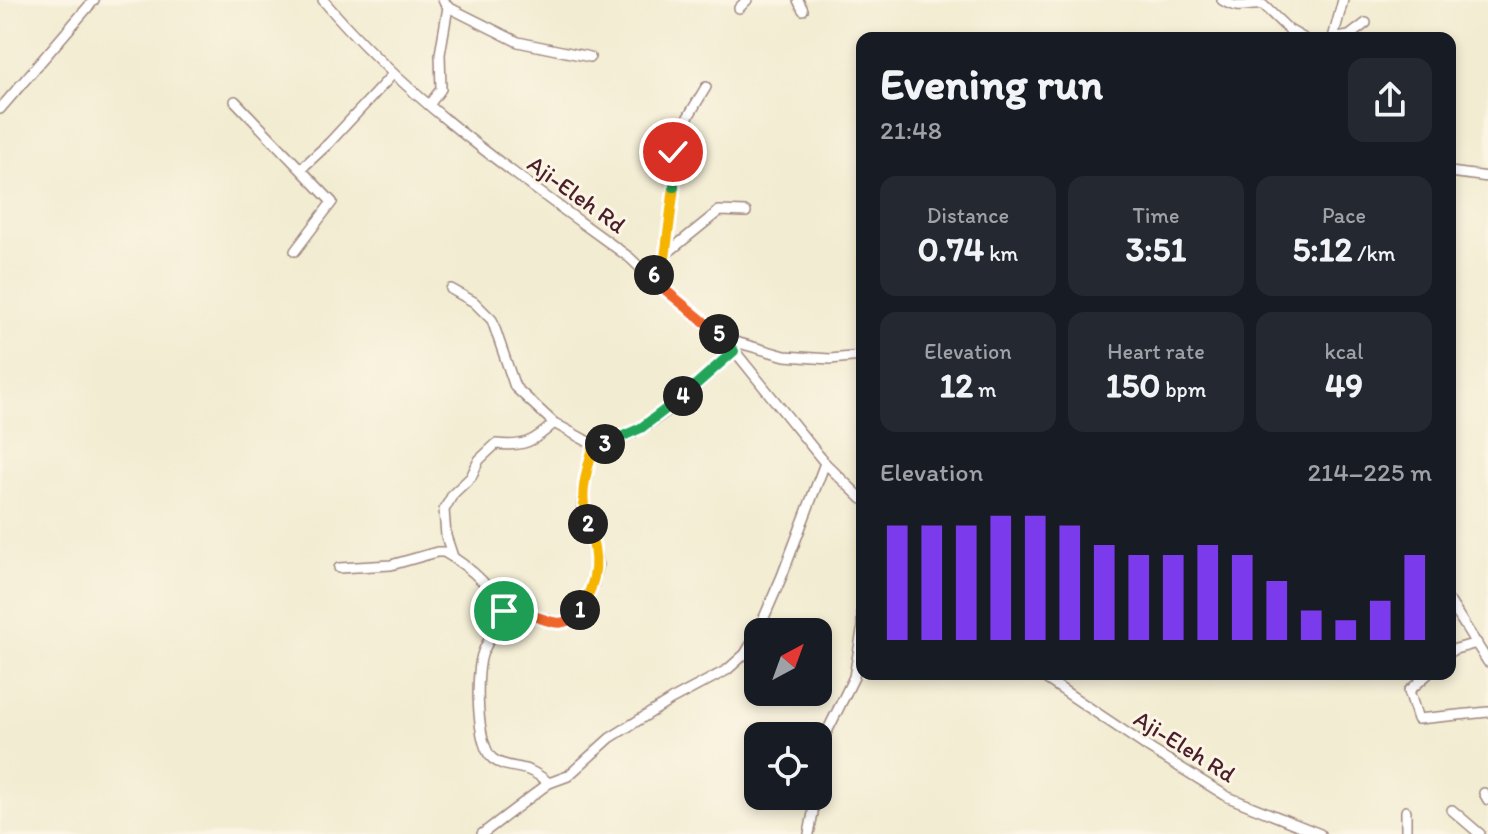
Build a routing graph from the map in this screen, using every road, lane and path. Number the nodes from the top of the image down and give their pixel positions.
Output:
1 (94, 0) edge
2 (323, 0) edge
3 (798, 0) edge
4 (1343, 0) edge
5 (1226, 1) edge
6 (446, 3) edge
7 (803, 10) dead end
8 (1366, 23) dead end
9 (1292, 32) edge
10 (1336, 32) edge
11 (1357, 32) edge
12 (590, 57) dead end
13 (393, 74) junction
14 (706, 87) dead end
15 (235, 101) dead end
16 (429, 105) junction
17 (0, 109) edge
18 (302, 168) junction
19 (1456, 173) edge
20 (1488, 177) edge
21 (746, 212) dead end
22 (295, 251) dead end
23 (666, 254) junction
24 (652, 279) junction
25 (451, 289) dead end
26 (725, 339) junction
27 (734, 351) junction
28 (856, 357) edge
29 (554, 423) junction
30 (594, 445) junction
31 (825, 463) junction
32 (856, 493) edge
33 (453, 557) junction
34 (339, 568) dead end
35 (1456, 611) edge
36 (506, 619) junction
37 (1477, 643) junction
38 (1456, 649) edge
39 (1488, 662) edge
40 (856, 666) edge
41 (1048, 680) edge
42 (1421, 680) edge
43 (1488, 712) edge
44 (832, 722) edge
45 (549, 783) junction
46 (813, 810) edge
47 (1452, 810) dead end
48 (1406, 811) dead end
49 (482, 834) edge
50 (809, 834) edge
51 (1320, 834) edge
52 (1406, 834) edge
53 (1480, 834) edge

1 - 17 street
2 - 13 street, Aji-Eleh Rd
3 - 7 street
4 - 10 street
5 - 9 street
6 - 12 street
6 - 16 street
8 - 11 street
13 - 16 street, Aji-Eleh Rd
13 - 18 street
14 - 23 street
15 - 18 street
16 - 24 street, Aji-Eleh Rd
18 - 22 street
19 - 20 street
21 - 23 street
23 - 24 street
24 - 26 street, Aji-Eleh Rd
25 - 29 street
26 - 27 street, Aji-Eleh Rd
26 - 28 street
27 - 30 street
27 - 31 street, Aji-Eleh Rd
29 - 30 street
29 - 33 street
30 - 36 street
31 - 32 street, Aji-Eleh Rd
31 - 45 street
33 - 34 street
33 - 36 street
35 - 37 street
36 - 45 street
37 - 38 street
37 - 39 street
40 - 44 street
41 - 51 street, Aji-Eleh Rd
42 - 43 street
45 - 49 street
46 - 50 street
47 - 53 street
48 - 52 street

